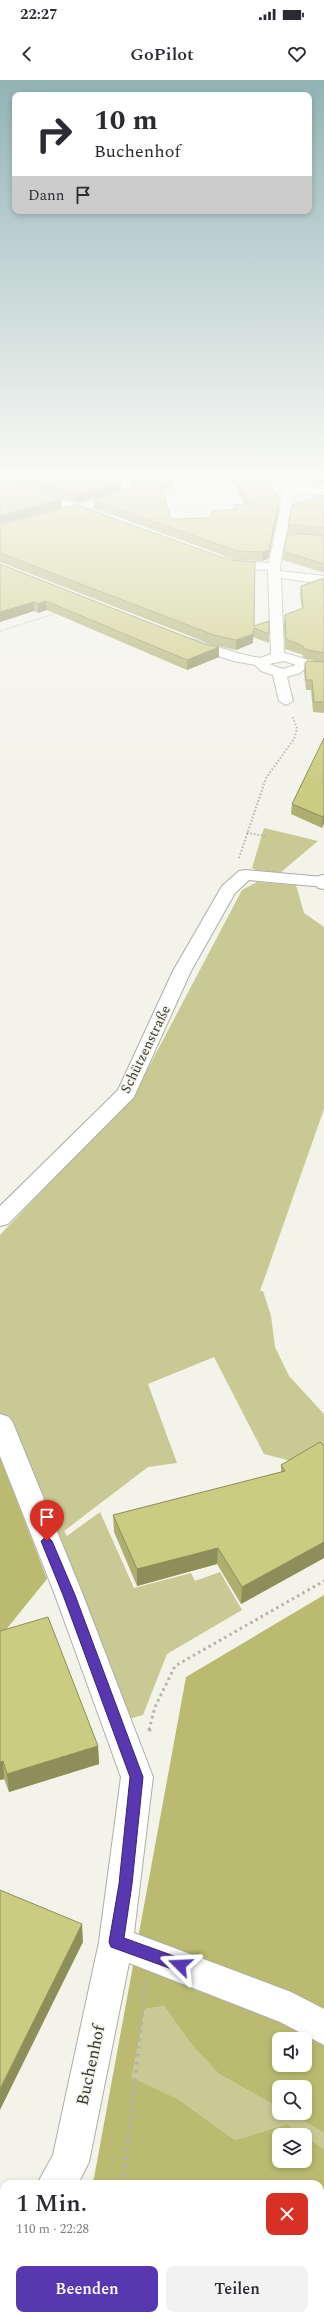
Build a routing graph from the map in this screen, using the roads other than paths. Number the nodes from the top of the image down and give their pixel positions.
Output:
1 (274, 577) edge
2 (305, 577) edge
3 (324, 580) edge
4 (180, 639) edge
5 (278, 657) junction
6 (263, 662) junction
7 (303, 664) junction
8 (317, 666) edge
9 (279, 672) junction
10 (286, 701) road end
11 (324, 882) edge
12 (0, 1219) edge
13 (0, 1423) edge
14 (116, 1942) junction
15 (324, 2028) edge
16 (59, 2180) edge

1 - 5 street
2 - 3 street
4 - 6 street
5 - 6 street
5 - 7 street
6 - 9 street
7 - 8 street
7 - 9 street
9 - 10 street
11 - 12 street, Schützenstraße
13 - 14 street, Buchenhof
14 - 15 street
14 - 16 street, Buchenhof

